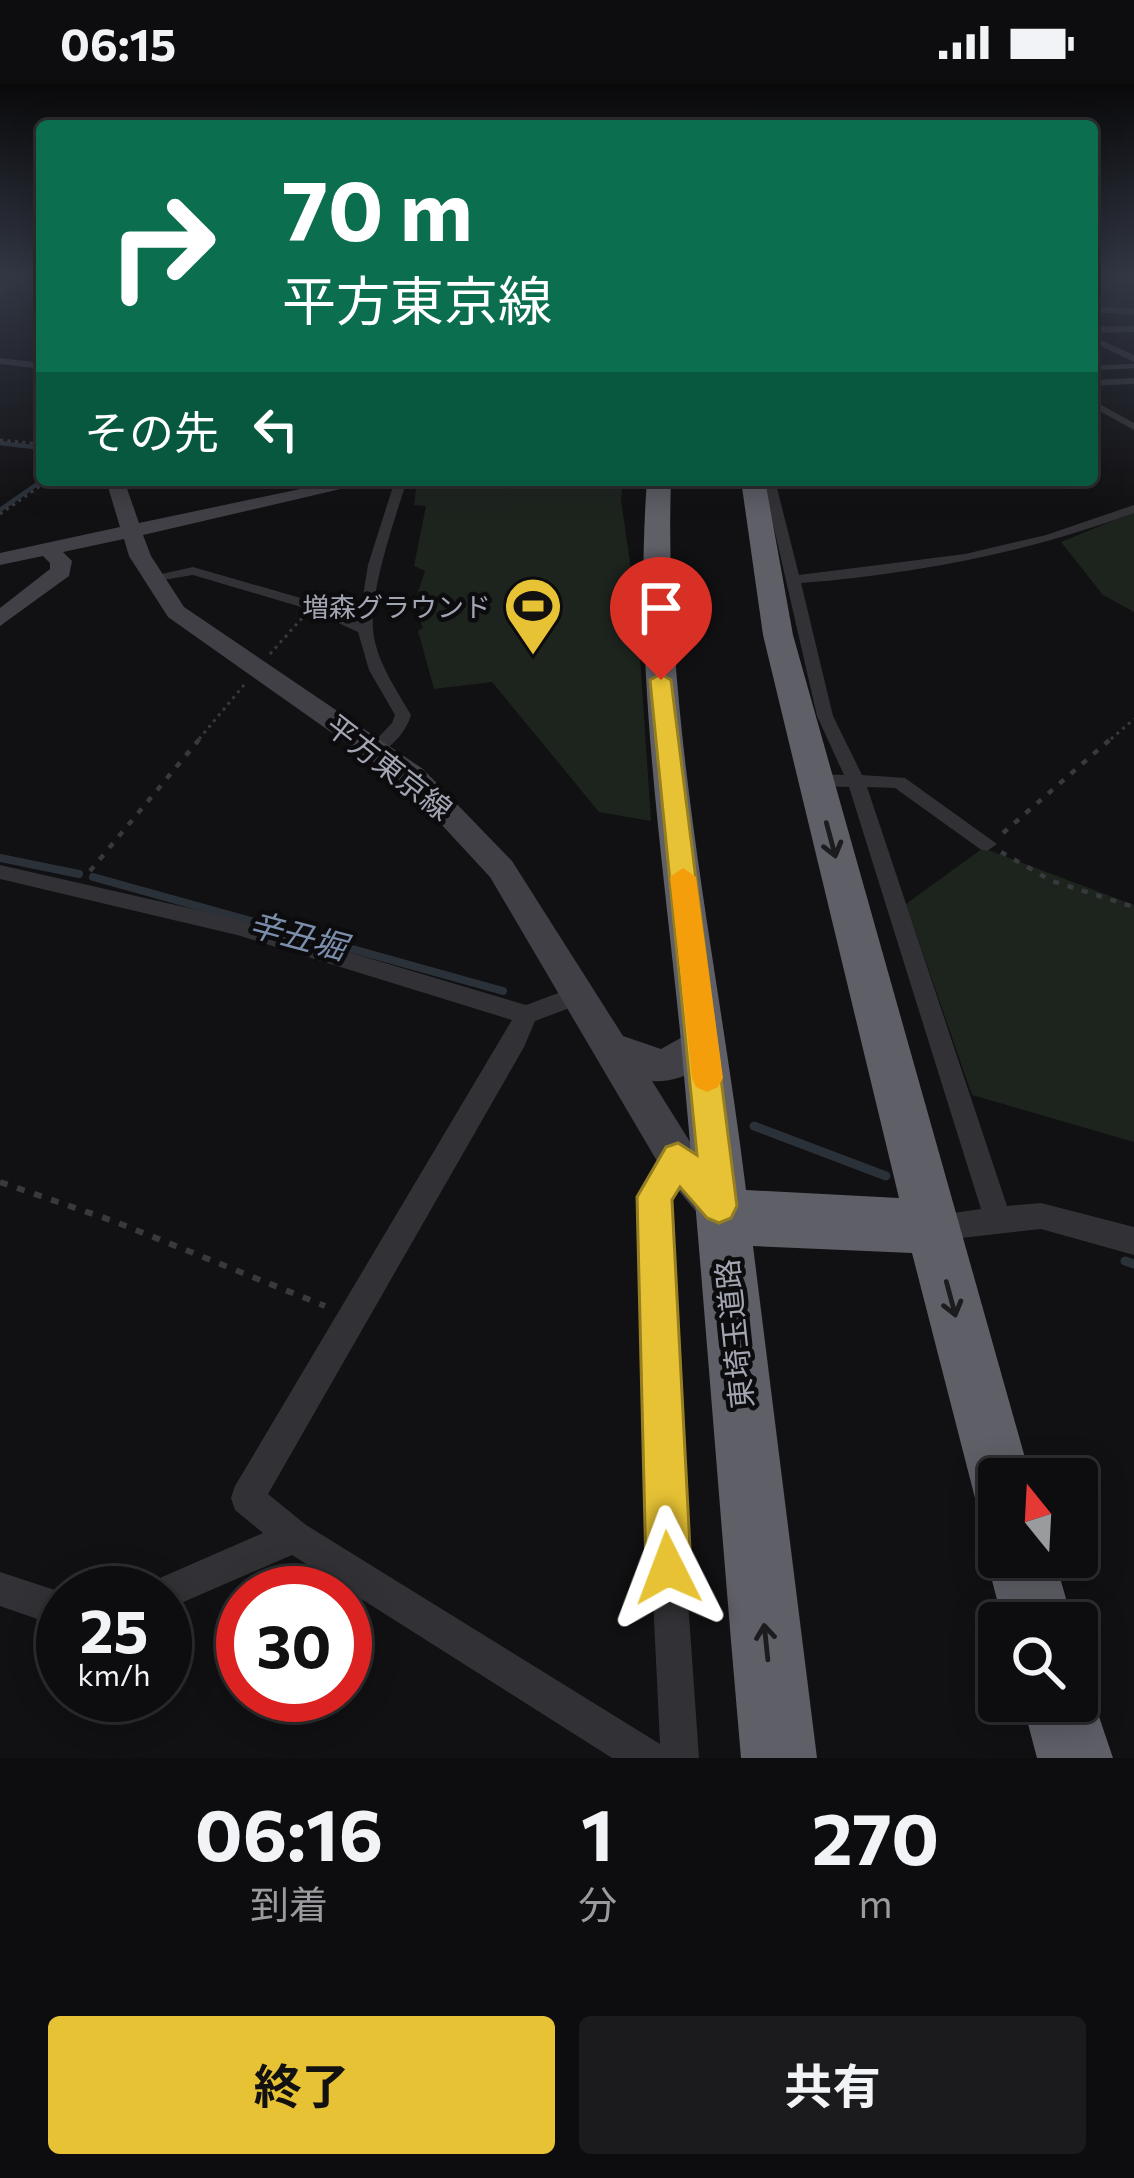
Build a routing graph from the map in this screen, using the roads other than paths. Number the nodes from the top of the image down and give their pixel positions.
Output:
1 (0, 361) edge
2 (1134, 362) edge
3 (21, 364) junction
4 (36, 365) edge
5 (1098, 368) edge
6 (1098, 374) edge
7 (0, 375) edge
8 (1134, 381) edge
9 (1109, 382) junction
10 (1098, 383) edge
11 (1098, 407) edge
12 (1134, 427) edge
13 (118, 486) edge
14 (342, 486) edge
15 (399, 486) edge
16 (658, 486) edge
17 (754, 486) edge
18 (770, 486) edge
19 (1134, 509) edge
20 (130, 532) junction
21 (46, 549) junction
22 (0, 559) edge
23 (151, 578) junction
24 (791, 580) junction
25 (0, 619) edge
26 (365, 628) junction
27 (377, 748) junction
28 (836, 782) junction
29 (987, 844) road end
30 (0, 872) edge
31 (580, 994) junction
32 (526, 1015) junction
33 (704, 1041) junction
34 (612, 1048) junction
35 (678, 1159) junction
36 (719, 1206) junction
37 (998, 1221) junction
38 (932, 1227) junction
39 (1134, 1241) edge
40 (993, 1458) edge
41 (294, 1537) junction
42 (192, 1581) edge
43 (0, 1589) edge
44 (36, 1601) edge
45 (1065, 1722) edge
46 (647, 1758) edge
47 (680, 1758) edge
48 (779, 1758) edge
49 (1075, 1758) edge

1 - 3 street
2 - 5 lane
3 - 4 street
3 - 7 street
6 - 9 lane
8 - 9 street
9 - 10 street
11 - 12 street
13 - 20 main road, 平方東京線
14 - 20 main road
15 - 26 street
16 - 33 highway, 東埼玉道路
17 - 28 highway
18 - 24 street
19 - 24 street
20 - 21 main road
20 - 23 main road, 平方東京線
21 - 22 main road
21 - 25 main road
23 - 26 street
23 - 27 main road, 平方東京線
24 - 28 street
26 - 27 street
27 - 31 main road, 平方東京線
28 - 29 street
28 - 37 street
28 -> 38 highway
30 - 32 street
31 - 32 street
31 - 34 main road, 平方東京線
32 - 41 street
33 - 34 main road
33 - 36 highway, 東埼玉道路
34 - 35 main road, 平方東京線
35 - 36 main road, 平方東京線
35 - 47 street
36 - 38 highway
48 -> 36 highway, 東埼玉道路
37 - 38 street
37 - 39 street
38 -> 40 highway
41 - 42 street
41 - 46 street
43 - 44 street
45 - 49 highway

